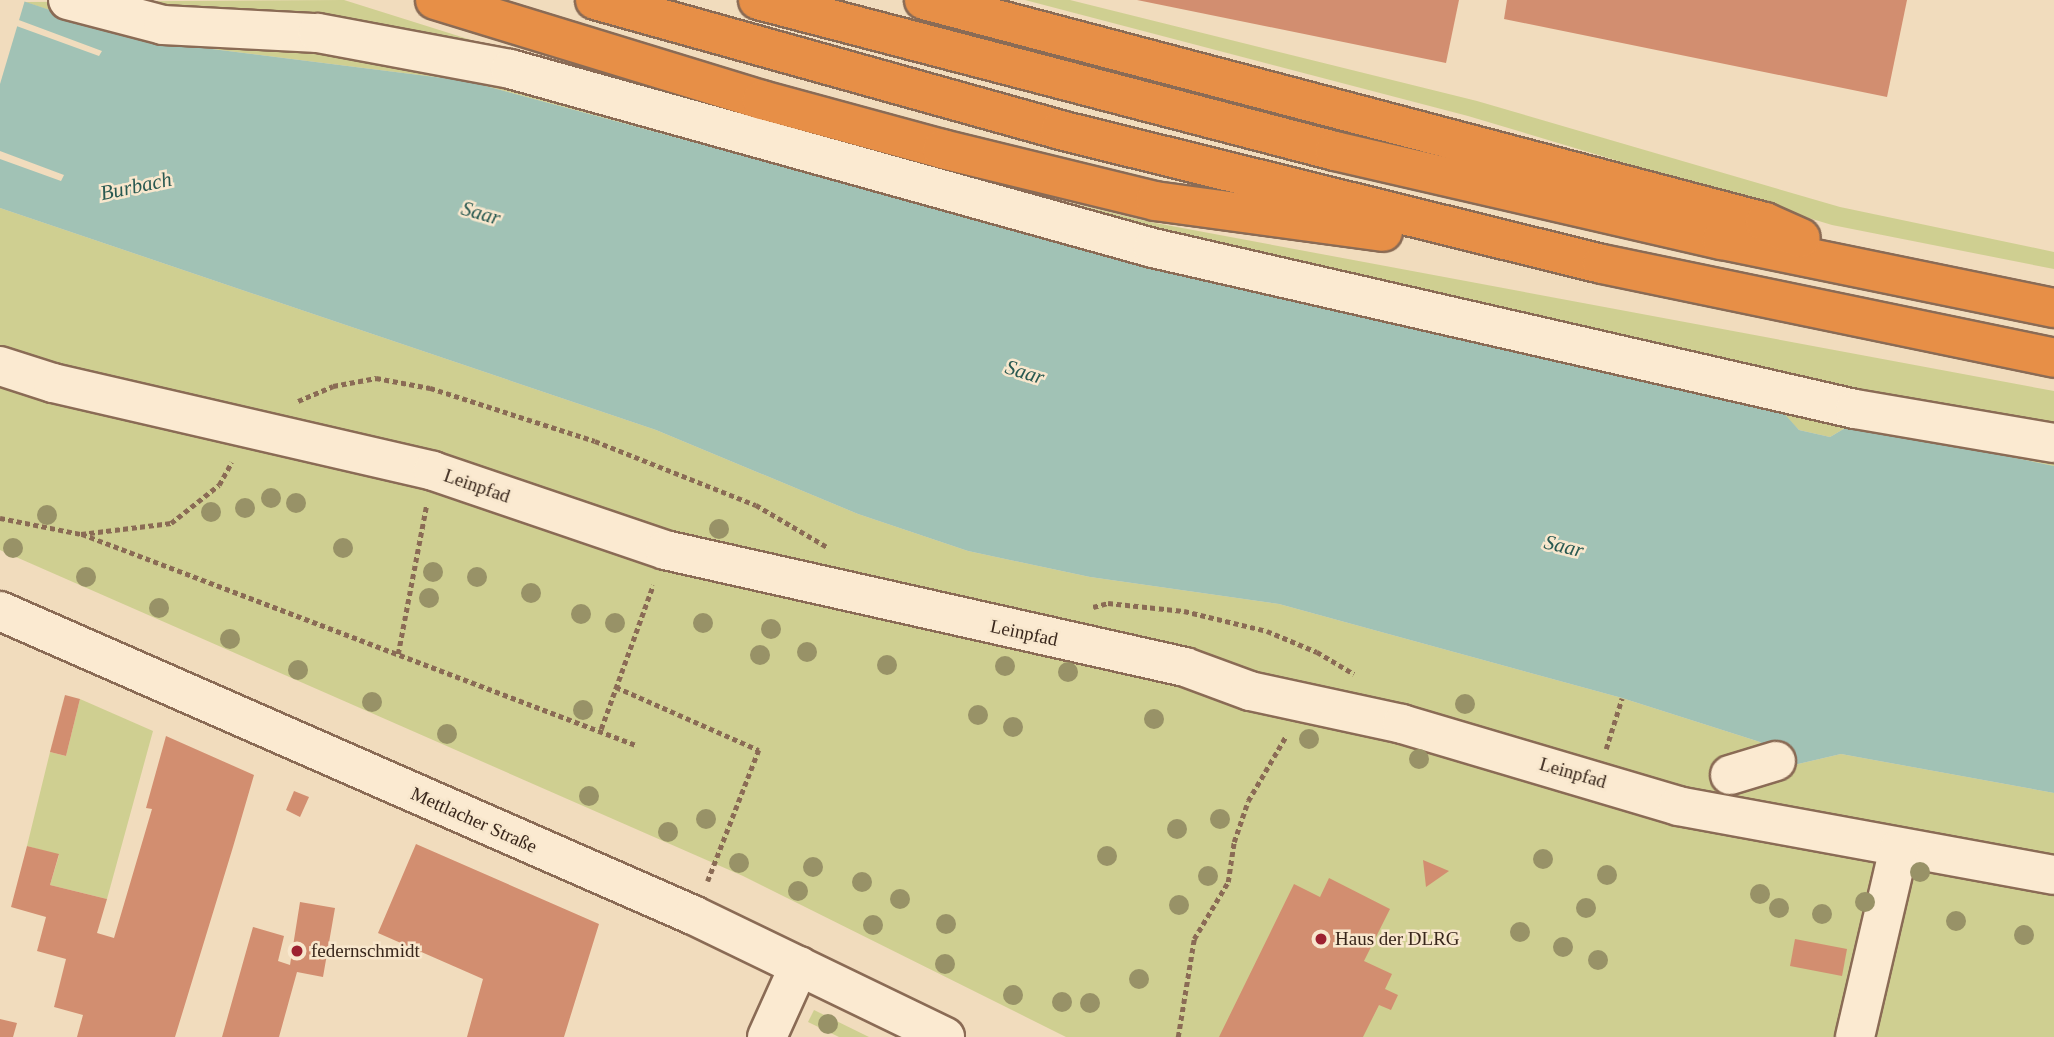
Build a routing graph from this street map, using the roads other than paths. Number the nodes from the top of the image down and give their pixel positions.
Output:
1 (68, 0) edge
2 (435, 0) edge
3 (595, 0) edge
4 (758, 0) edge
5 (924, 0) edge
6 (1602, 264) junction
7 (1880, 273) junction
8 (2054, 308) edge
9 (2054, 358) edge
10 (0, 366) edge
11 (2054, 443) edge
12 (0, 611) edge
13 (1776, 761) dead end
14 (1730, 775) dead end
15 (1899, 848) junction
16 (2054, 875) edge
17 (799, 966) junction
18 (767, 1037) edge
19 (945, 1037) edge
20 (1855, 1037) edge

1 - 11 street
2 - 6 highway
3 - 6 highway
4 - 7 highway
5 - 7 highway
6 - 9 highway
7 - 8 highway
10 - 15 street, Leinpfad
12 - 17 street, Mettlacher Straße
13 - 14 street
15 - 16 street, Leinpfad
15 - 20 street
17 - 18 street
17 - 19 street, Mettlacher Straße

